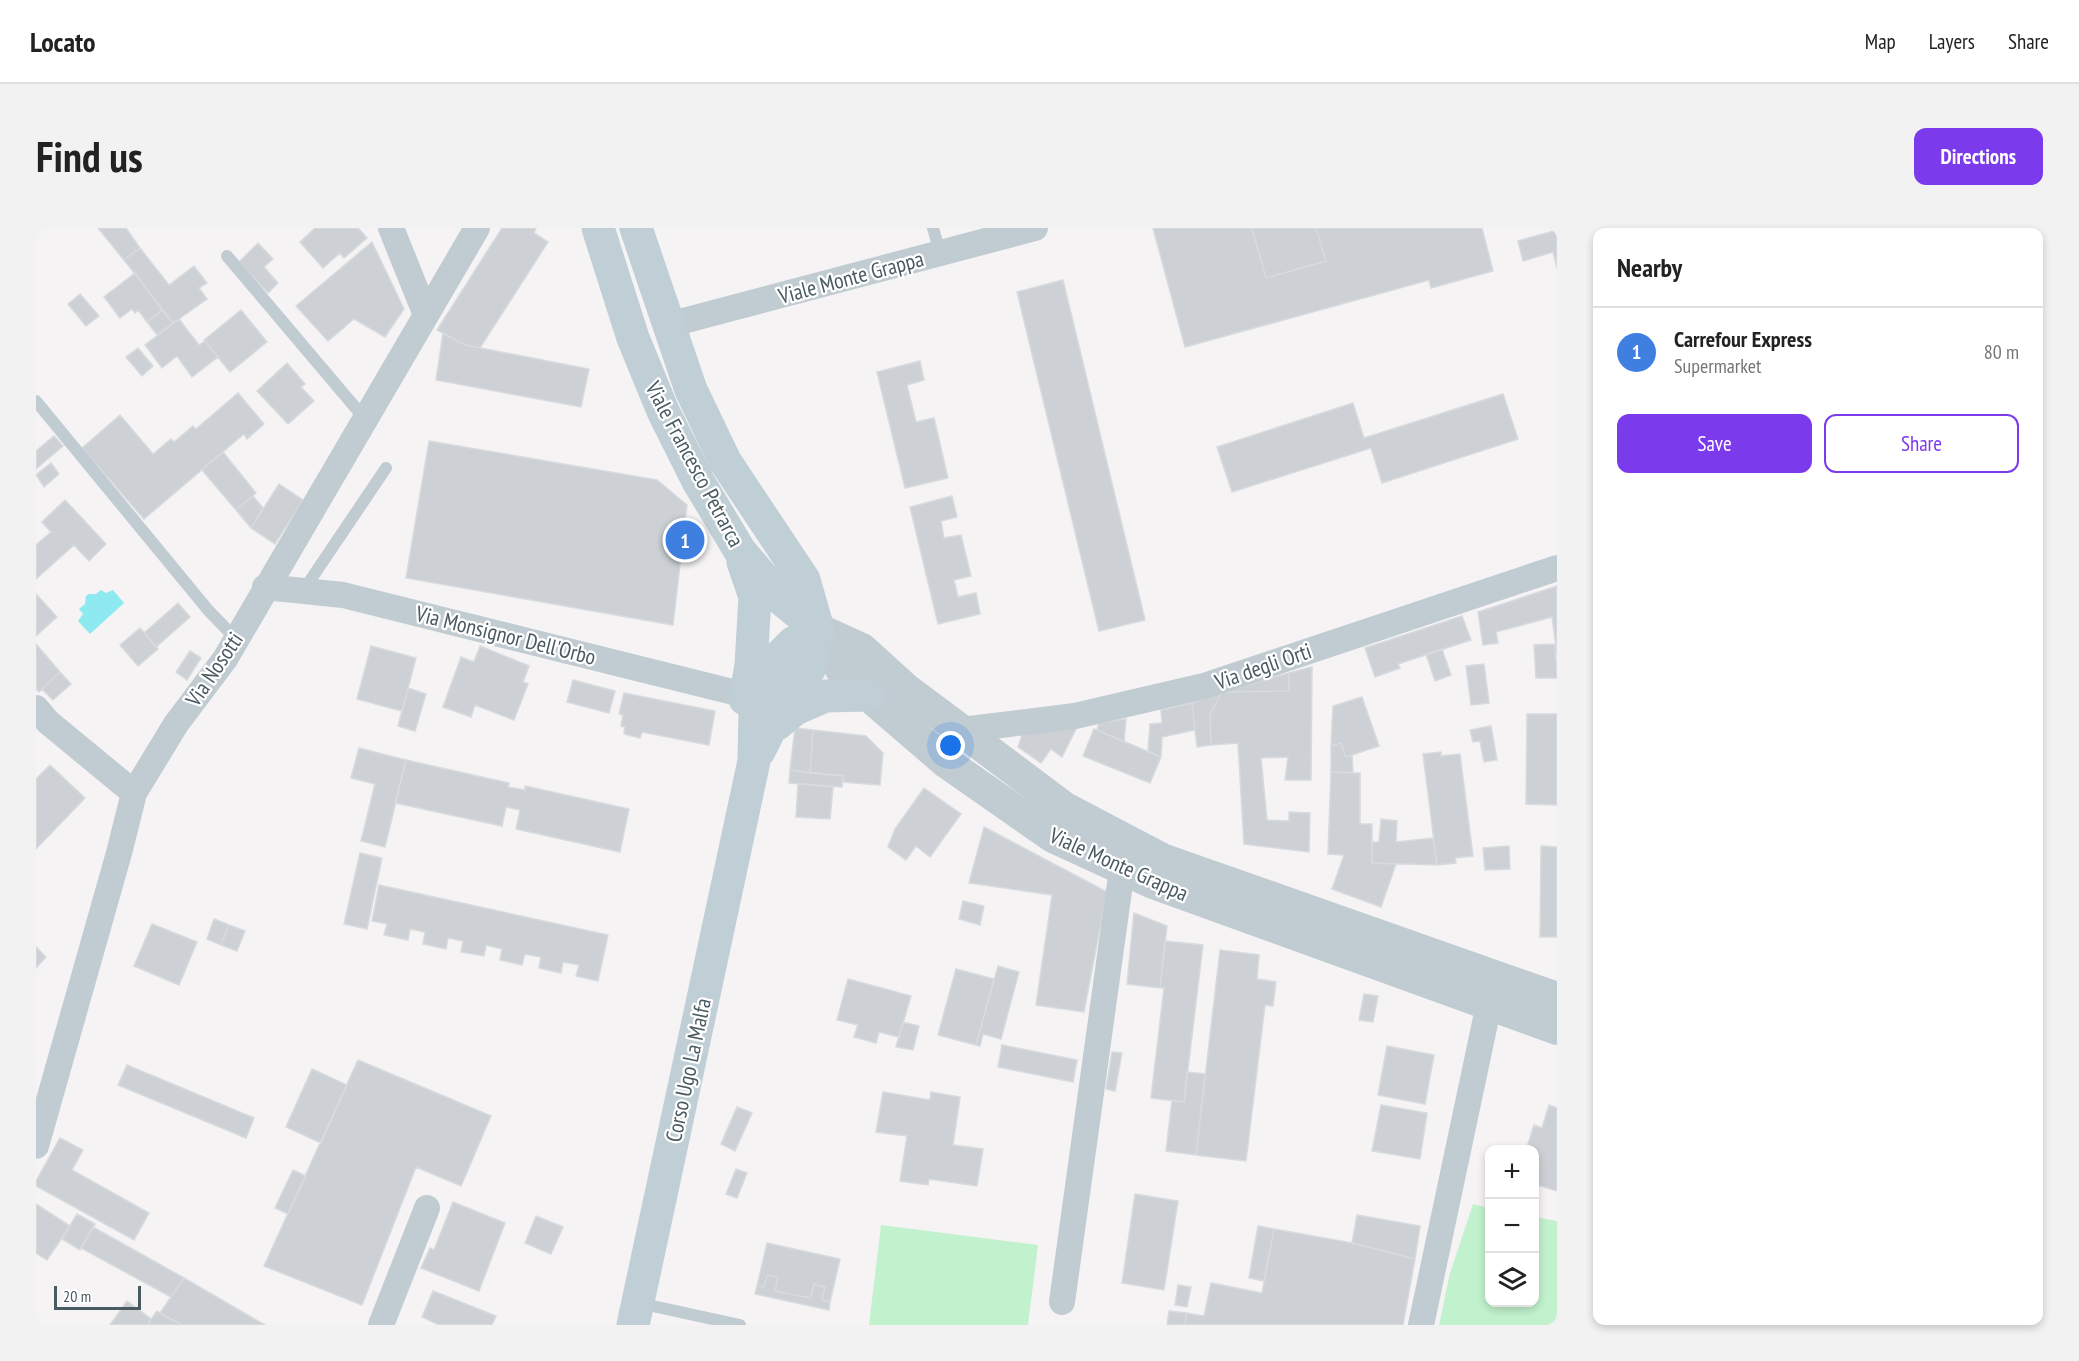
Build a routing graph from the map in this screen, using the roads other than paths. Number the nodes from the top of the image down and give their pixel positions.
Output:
1 (391, 228) edge
2 (477, 228) edge
3 (598, 228) edge
4 (636, 228) edge
5 (933, 228) edge
6 (1035, 228) edge
7 (940, 253) junction
8 (227, 256) dead end
9 (426, 315) junction
10 (668, 325) junction
11 (36, 401) edge
12 (365, 419) junction
13 (386, 468) dead end
14 (740, 551) junction
15 (1557, 568) edge
16 (265, 587) junction
17 (303, 591) junction
18 (818, 629) junction
19 (236, 639) junction
20 (745, 695) junction
21 (868, 695) junction
22 (36, 708) edge
23 (771, 729) junction
24 (961, 730) junction
25 (754, 761) junction
26 (134, 793) junction
27 (742, 814) junction
28 (1122, 869) junction
29 (1557, 998) edge
30 (1489, 1004) junction
31 (1557, 1029) edge
32 (42, 1100) edge
33 (36, 1146) edge
34 (427, 1208) dead end
35 (1062, 1302) dead end
36 (636, 1314) edge
37 (381, 1325) edge
38 (740, 1325) edge
39 (1421, 1325) edge

1 - 9 street
2 - 9 street, Via Nosotti
3 - 14 main road, Viale Francesco Petrarca
4 - 10 main road, Viale Francesco Petrarca
5 - 7 lane
6 - 7 street, Viale Monte Grappa
7 - 10 street, Viale Monte Grappa
8 - 12 lane
9 - 12 street, Via Nosotti
10 - 18 main road, Viale Francesco Petrarca
11 - 19 lane
12 - 16 street, Via Nosotti
13 - 17 lane
14 - 18 main road, Viale Francesco Petrarca
14 - 20 main road, Corso Ugo La Malfa
15 - 24 street, Via degli Orti
16 - 17 street, Via Monsignor Dell'Orbo
16 - 19 street, Via Nosotti
17 - 20 street, Via Monsignor Dell'Orbo
18 - 21 street, Viale Monte Grappa
18 - 23 main road, Corso Ugo La Malfa
18 - 24 street, Viale Monte Grappa
18 - 25 main road, Corso Ugo La Malfa
19 - 26 street, Via Nosotti
20 - 27 main road, Corso Ugo La Malfa
21 - 23 main road, Corso Ugo La Malfa
21 - 28 street, Viale Monte Grappa
22 - 26 street
23 - 25 main road, Corso Ugo La Malfa
24 - 29 street, Viale Monte Grappa
25 - 27 main road, Corso Ugo La Malfa
26 - 32 street, Via Nosotti
27 - 36 main road, Corso Ugo La Malfa
28 - 30 street, Viale Monte Grappa
28 - 35 street
30 - 31 street, Viale Monte Grappa
30 - 39 street
32 - 33 street, Via Nosotti
34 - 37 street
36 - 38 lane

